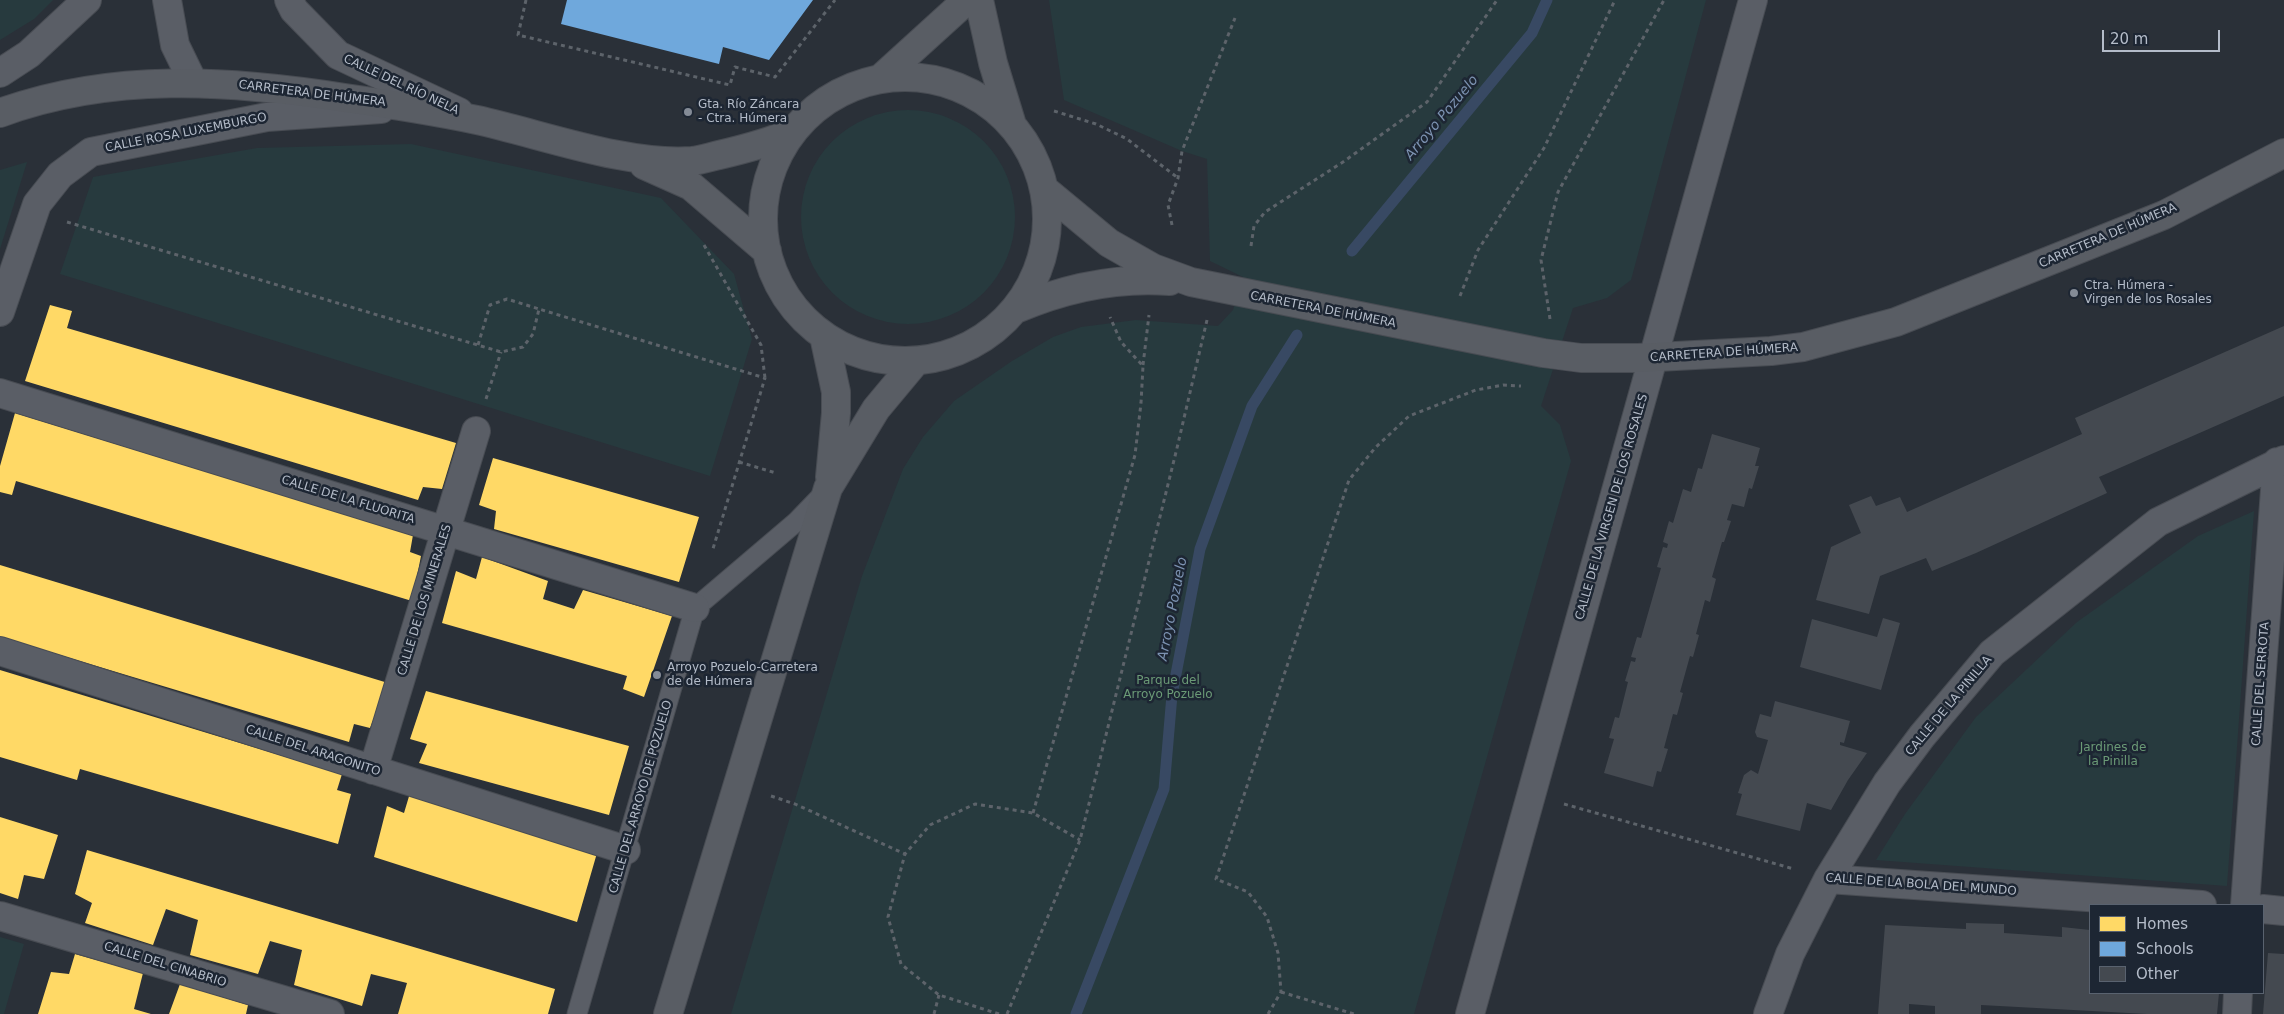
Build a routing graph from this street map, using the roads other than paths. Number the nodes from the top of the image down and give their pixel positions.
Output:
1 (87, 0) edge
2 (167, 0) edge
3 (290, 0) edge
4 (967, 0) edge
5 (979, 0) edge
6 (1753, 0) edge
7 (0, 74) edge
8 (880, 79) junction
9 (193, 82) junction
10 (411, 107) junction
11 (0, 114) edge
12 (477, 120) junction
13 (1012, 125) junction
14 (793, 132) junction
15 (2284, 153) edge
16 (622, 155) junction
17 (1045, 190) junction
18 (767, 251) junction
19 (1203, 285) junction
20 (1016, 308) junction
21 (0, 312) edge
22 (824, 336) junction
23 (1654, 358) junction
24 (916, 362) junction
25 (0, 393) edge
26 (476, 431) road end
27 (2280, 461) edge
28 (828, 488) junction
29 (446, 531) junction
30 (696, 608) junction
31 (0, 651) edge
32 (373, 770) junction
33 (626, 850) junction
34 (1828, 879) junction
35 (2188, 904) edge
36 (2245, 904) edge
37 (2264, 910) edge
38 (2284, 911) edge
39 (0, 916) edge
40 (2238, 994) edge
41 (330, 1014) edge
42 (577, 1014) edge
43 (668, 1014) edge
44 (1470, 1014) edge
45 (1768, 1014) edge
46 (2237, 1014) edge

1 - 7 street
2 - 9 street
3 - 12 street, CALLE DEL RÍO NELA
4 - 8 main road
5 - 13 main road
6 - 23 street, CALLE DE LA VIRGEN DE LOS ROSALES
8 - 13 main road
8 - 14 main road
9 - 10 main road, CARRETERA DE HÚMERA
9 - 11 main road, CARRETERA DE HÚMERA
10 - 12 main road, CARRETERA DE HÚMERA
10 - 21 street, CALLE ROSA LUXEMBURGO
12 - 16 main road, CARRETERA DE HÚMERA
13 - 17 main road
14 - 16 main road, CARRETERA DE HÚMERA
14 - 18 main road
15 - 23 main road, CARRETERA DE HÚMERA
16 - 18 main road, CARRETERA DE HÚMERA
17 - 19 main road, CARRETERA DE HÚMERA
17 - 20 main road
18 - 22 main road
19 - 20 main road, CARRETERA DE HÚMERA
19 - 23 main road, CARRETERA DE HÚMERA
20 - 24 main road
22 - 24 main road
22 - 28 main road
23 - 44 street, CALLE DE LA VIRGEN DE LOS ROSALES
24 - 28 main road
25 - 29 street, CALLE DE LA FLUORITA
26 - 29 street, CALLE DE LOS MINERALES
27 - 34 street, CALLE DE LA PINILLA
27 - 36 street, CALLE DEL SERROTA
28 - 30 lane
28 - 43 main road
29 - 30 street, CALLE DE LA FLUORITA
29 - 32 street, CALLE DE LOS MINERALES
30 - 33 lane, CALLE DEL ARROYO DE POZUELO
31 - 32 street, CALLE DEL ARAGONITO
32 - 33 street, CALLE DEL ARAGONITO
33 - 42 lane, CALLE DEL ARROYO DE POZUELO
34 - 35 street, CALLE DE LA BOLA DEL MUNDO
34 - 45 street, CALLE DE LA PINILLA
37 - 38 street
39 - 41 street, CALLE DEL CINABRIO
40 - 46 street

